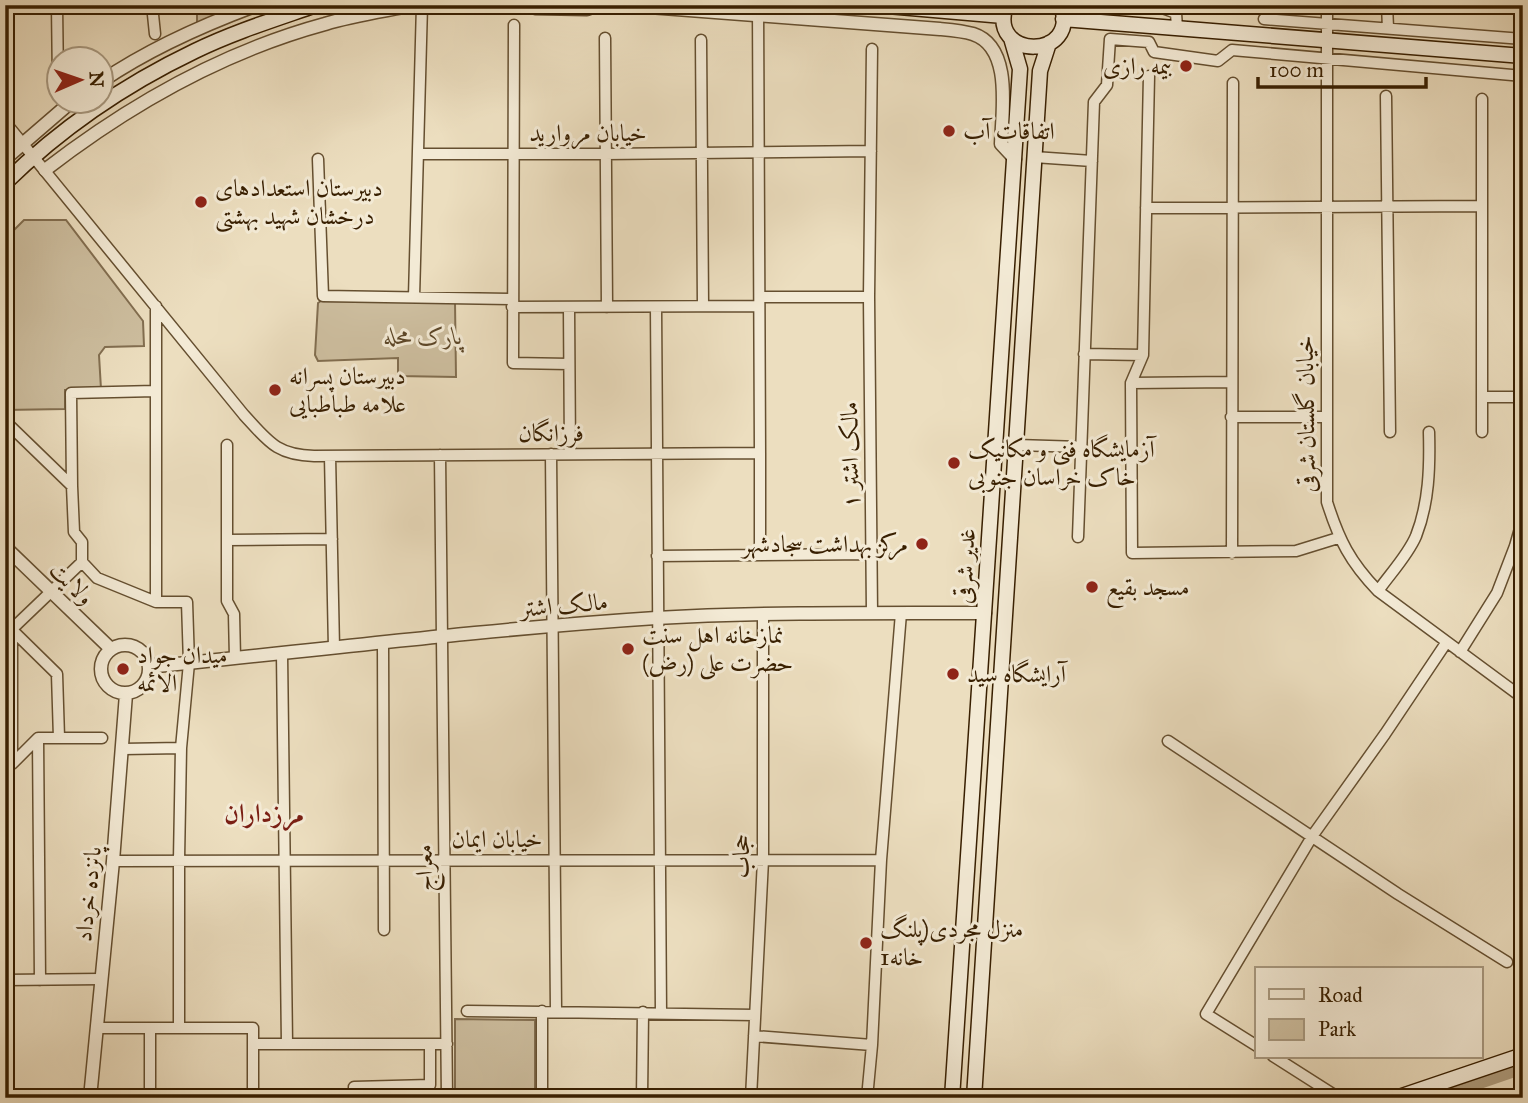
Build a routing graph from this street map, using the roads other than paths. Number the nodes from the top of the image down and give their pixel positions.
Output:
1 (57, 5) edge
2 (152, 5) edge
3 (257, 5) edge
4 (316, 5) edge
5 (414, 5) edge
6 (422, 5) edge
7 (532, 5) edge
8 (598, 5) edge
9 (623, 5) edge
10 (877, 5) edge
11 (1162, 5) edge
12 (1264, 5) edge
13 (1327, 5) edge
14 (1387, 5) edge
15 (563, 6) edge
16 (956, 9) edge
17 (758, 10) edge
18 (348, 11) edge
19 (1005, 11) edge
20 (1062, 12) edge
21 (1264, 19) junction
22 (514, 25) dead end
23 (1327, 25) junction
24 (1177, 28) junction
25 (1388, 29) junction
26 (955, 31) junction
27 (1233, 33) junction
28 (155, 34) dead end
29 (1265, 36) junction
30 (606, 38) dead end
31 (1011, 38) junction
32 (1523, 39) edge
33 (701, 40) dead end
34 (1327, 41) junction
35 (1049, 43) junction
36 (57, 46) edge
37 (872, 49) dead end
38 (1233, 50) junction
39 (1523, 56) edge
40 (1327, 58) junction
41 (116, 71) edge
42 (1149, 76) dead end
43 (1523, 76) edge
44 (1233, 83) dead end
45 (1386, 96) dead end
46 (1482, 99) dead end
47 (54, 116) edge
48 (5, 122) edge
49 (22, 143) junction
50 (871, 151) junction
51 (418, 153) junction
52 (702, 153) junction
53 (758, 153) junction
54 (512, 154) junction
55 (606, 154) junction
56 (33, 156) junction
57 (1034, 157) junction
58 (5, 159) edge
59 (318, 159) dead end
60 (1015, 159) junction
61 (1092, 161) junction
62 (45, 170) junction
63 (5, 183) edge
64 (1388, 206) junction
65 (1482, 206) junction
66 (1326, 207) junction
67 (1146, 208) junction
68 (1233, 208) junction
69 (414, 297) junction
70 (869, 297) junction
71 (759, 301) junction
72 (512, 303) junction
73 (156, 306) junction
74 (607, 306) junction
75 (703, 306) junction
76 (569, 307) junction
77 (656, 307) junction
78 (1084, 354) junction
79 (1143, 355) junction
80 (569, 364) junction
81 (1231, 382) junction
82 (1131, 383) junction
83 (155, 391) junction
84 (1482, 397) junction
85 (1523, 397) edge
86 (1327, 416) junction
87 (1231, 417) junction
88 (5, 424) edge
89 (1390, 432) dead end
90 (1429, 432) dead end
91 (1482, 432) dead end
92 (227, 445) dead end
93 (1017, 445) junction
94 (1081, 447) junction
95 (760, 453) junction
96 (551, 454) junction
97 (570, 454) junction
98 (655, 454) junction
99 (440, 455) junction
100 (330, 456) junction
101 (72, 486) junction
102 (1523, 518) edge
103 (1078, 537) dead end
104 (1338, 538) junction
105 (332, 539) junction
106 (227, 540) junction
107 (5, 547) edge
108 (1232, 553) junction
109 (872, 554) junction
110 (760, 555) junction
111 (657, 556) junction
112 (82, 562) junction
113 (50, 591) junction
114 (1378, 591) junction
115 (156, 602) junction
116 (872, 613) junction
117 (901, 613) junction
118 (985, 613) junction
119 (1006, 614) junction
120 (763, 615) junction
121 (658, 618) junction
122 (9, 626) edge
123 (552, 626) junction
124 (442, 638) junction
125 (383, 643) junction
126 (1446, 643) junction
127 (334, 648) junction
128 (111, 649) junction
129 (1460, 652) junction
130 (282, 654) junction
131 (235, 658) junction
132 (188, 663) junction
133 (9, 667) edge
134 (149, 667) junction
135 (126, 694) junction
136 (1523, 698) edge
137 (38, 738) junction
138 (59, 738) junction
139 (102, 738) dead end
140 (1168, 741) dead end
141 (181, 748) junction
142 (123, 749) junction
143 (8, 764) edge
144 (1313, 835) junction
145 (179, 860) junction
146 (284, 860) junction
147 (384, 860) junction
148 (445, 860) junction
149 (553, 860) junction
150 (660, 860) junction
151 (763, 860) junction
152 (881, 860) junction
153 (113, 861) junction
154 (384, 930) dead end
155 (1507, 962) dead end
156 (101, 979) junction
157 (5, 980) edge
158 (40, 980) junction
159 (467, 1011) dead end
160 (542, 1011) junction
161 (555, 1011) junction
162 (643, 1013) junction
163 (661, 1013) junction
164 (755, 1015) junction
165 (97, 1028) junction
166 (150, 1028) junction
167 (179, 1028) junction
168 (754, 1036) junction
169 (253, 1044) junction
170 (287, 1044) junction
171 (429, 1044) junction
172 (447, 1044) junction
173 (872, 1045) junction
174 (1255, 1045) edge
175 (1523, 1055) edge
176 (1276, 1058) edge
177 (90, 1098) edge
178 (150, 1098) edge
179 (253, 1098) edge
180 (354, 1098) edge
181 (447, 1098) edge
182 (542, 1098) edge
183 (642, 1098) edge
184 (751, 1098) edge
185 (867, 1098) edge
186 (952, 1098) edge
187 (974, 1098) edge
188 (1339, 1098) edge
189 (1396, 1098) edge

1 - 36 street
2 - 28 street
3 - 41 street
4 - 56 main road
5 - 18 street
6 - 51 street
7 - 15 street
8 - 15 street
9 - 17 street
10 - 16 main road
11 - 24 street
12 - 21 street
13 - 23 street, خیابان گلستان شرقی
14 - 25 street
16 - 19 main road
16 - 26 street
17 - 26 street
17 - 53 street
18 - 62 street
19 - 31 main road, غدیر شرقی
20 - 24 main road
20 - 35 main road, غدیر شرقی
21 - 23 street
21 - 29 street
22 - 54 street
23 - 25 street
23 - 34 street, خیابان گلستان شرقی
24 - 27 main road
25 - 32 street
26 - 60 street
27 - 29 main road
27 - 38 street
29 - 34 main road
30 - 55 street
31 - 35 main road
31 - 60 main road, غدیر شرقی
33 - 52 street
34 - 39 main road
34 - 40 street, خیابان گلستان شرقی
35 - 57 main road, غدیر شرقی
37 - 50 street, مالک اشتر ۱
38 - 40 street
38 - 61 street
40 - 43 street
40 - 66 street, خیابان گلستان شرقی
42 - 67 street
44 - 68 street
45 - 64 street
46 - 65 street
47 - 49 street
48 - 49 street, فرزانگان
49 - 56 street, فرزانگان
49 - 58 street
50 - 53 street, خیابان مروارید
50 - 70 street, مالک اشتر ۱
51 - 54 street, خیابان مروارید
51 - 69 street
52 - 53 street, خیابان مروارید
52 - 55 street, خیابان مروارید
52 - 75 street
53 - 71 street
54 - 55 street, خیابان مروارید
54 - 72 street
55 - 74 street
56 - 62 street, فرزانگان
56 - 63 main road
57 - 61 street
57 - 93 main road, غدیر شرقی
59 - 69 street
60 - 118 main road, غدیر شرقی
61 - 78 street
62 - 73 street, فرزانگان
64 - 65 street
64 - 66 street
64 - 89 street
65 - 84 street
66 - 68 street
66 - 86 street, خیابان گلستان شرقی
67 - 68 street
67 - 79 street
68 - 81 street
69 - 72 street
70 - 71 street
70 - 109 street, مالک اشتر ۱
71 - 75 street
71 - 95 street
72 - 76 street
72 - 80 street
73 - 83 street
73 - 100 street, فرزانگان
74 - 76 street
74 - 77 street
75 - 77 street
76 - 80 street
77 - 98 street
78 - 79 street
78 - 94 street
79 - 82 street
80 - 97 street
81 - 82 street
81 - 87 street
82 - 108 street
83 - 101 street
83 - 115 street
84 - 85 street
84 - 91 street
86 - 87 street
86 - 104 street, خیابان گلستان شرقی
87 - 108 street
88 - 101 street
90 - 114 street
92 - 106 street
93 - 94 street
93 - 119 main road, غدیر شرقی
94 - 103 street
95 - 98 street, فرزانگان
95 - 110 street
96 - 97 street, فرزانگان
96 - 99 street, فرزانگان
96 - 123 street
97 - 98 street, فرزانگان
98 - 111 street
99 - 100 street, فرزانگان
99 - 124 street, معراج
100 - 105 street
101 - 112 street
102 - 129 street
104 - 108 street
104 - 114 street, خیابان گلستان شرقی
105 - 106 street
105 - 127 street
106 - 131 street
107 - 113 street, ولایت
109 - 110 street
109 - 116 street, مالک اشتر ۱
110 - 111 street
111 - 121 street
112 - 113 street
112 - 115 street
113 - 122 street
113 - 128 street, ولایت
114 - 126 street, خیابان گلستان شرقی
115 - 132 street
116 - 117 street, مالک اشتر
116 - 120 street, مالک اشتر
117 - 118 street, مالک اشتر
117 - 152 street
118 - 119 main road
118 - 186 main road, غدیر شرقی
119 - 187 main road, غدیر شرقی
120 - 121 street, مالک اشتر
120 - 151 street, حجاب
121 - 123 street, مالک اشتر
121 - 150 street
122 - 133 street
122 - 138 street
123 - 124 street, مالک اشتر
123 - 149 street
124 - 125 street, مالک اشتر
124 - 148 street, معراج
125 - 127 street, مالک اشتر
125 - 147 street
126 - 129 street, خیابان گلستان شرقی
126 - 144 street
127 - 130 street, مالک اشتر
128 - 134 street
128 - 135 street
129 - 136 street, خیابان گلستان شرقی
130 - 131 street, مالک اشتر
130 - 146 street
131 - 132 street, مالک اشتر
132 - 134 street, مالک اشتر
132 - 141 street
133 - 143 street
134 - 135 street
135 - 142 street, پانزده خرداد
137 - 138 street
137 - 143 street
137 - 158 street
138 - 139 street
140 - 144 street
141 - 142 street
141 - 145 street
142 - 153 street, پانزده خرداد
144 - 155 street
144 - 174 street
145 - 146 street, خیابان ایمان
145 - 153 street, خیابان ایمان
145 - 167 street
146 - 147 street, خیابان ایمان
146 - 170 street
147 - 148 street, خیابان ایمان
147 - 154 street
148 - 149 street, خیابان ایمان
148 - 172 street, معراج
149 - 150 street, خیابان ایمان
149 - 161 street
150 - 151 street, خیابان ایمان
150 - 163 street
151 - 152 street, خیابان ایمان
151 - 164 street, حجاب
152 - 173 street
153 - 156 street, پانزده خرداد
156 - 158 street
156 - 165 street, پانزده خرداد
157 - 158 street
159 - 160 street
160 - 161 street
160 - 182 street
161 - 162 street
162 - 163 street
162 - 183 street
163 - 164 street
164 - 168 street, حجاب
165 - 166 street
165 - 177 street, پانزده خرداد
166 - 167 street
166 - 178 street
167 - 169 street
168 - 173 street
168 - 184 street, حجاب
169 - 170 street
169 - 179 street
170 - 171 street
171 - 172 street
171 - 180 street
172 - 181 street, معراج
173 - 185 street
175 - 189 main road
176 - 188 street

